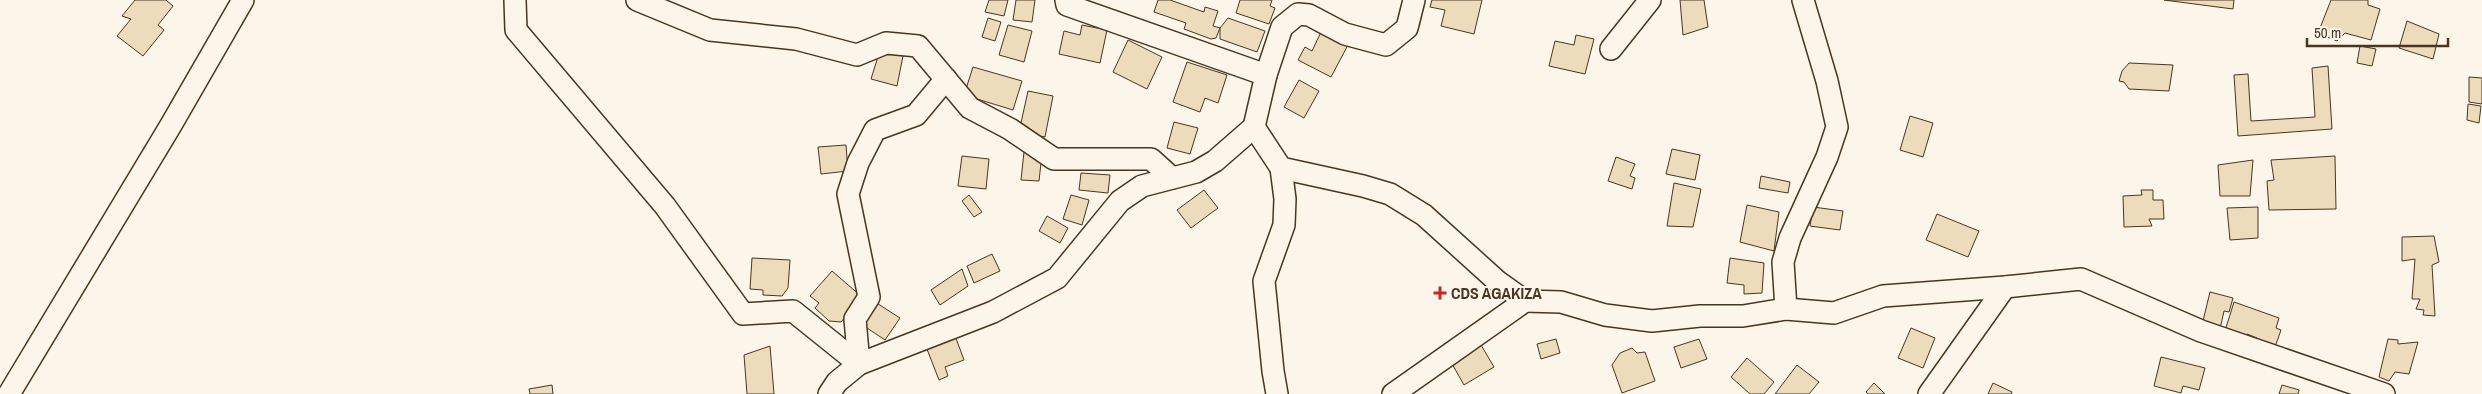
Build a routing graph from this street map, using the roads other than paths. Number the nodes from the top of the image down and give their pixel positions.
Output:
1 (243, 0) edge
2 (515, 0) edge
3 (637, 0) edge
4 (1066, 0) edge
5 (1414, 0) edge
6 (1650, 0) edge
7 (1803, 0) edge
8 (1611, 49) dead end
9 (1266, 75) junction
10 (946, 79) junction
11 (1254, 127) junction
12 (1281, 168) junction
13 (1172, 178) junction
14 (2005, 287) junction
15 (1525, 301) junction
16 (1786, 309) junction
17 (860, 364) junction
18 (9, 394) edge
19 (828, 394) edge
20 (1277, 394) edge
21 (1393, 394) edge
22 (1929, 394) edge
23 (2384, 394) edge

1 - 18 street
2 - 17 street
3 - 10 street
4 - 9 street
5 - 9 street
6 - 8 street
7 - 16 street
9 - 11 street
10 - 13 street
10 - 17 street
11 - 12 street
11 - 13 street
12 - 15 street
12 - 20 street
13 - 17 street
14 - 16 street
14 - 22 street
14 - 23 street
15 - 16 street
15 - 21 street
17 - 19 street

